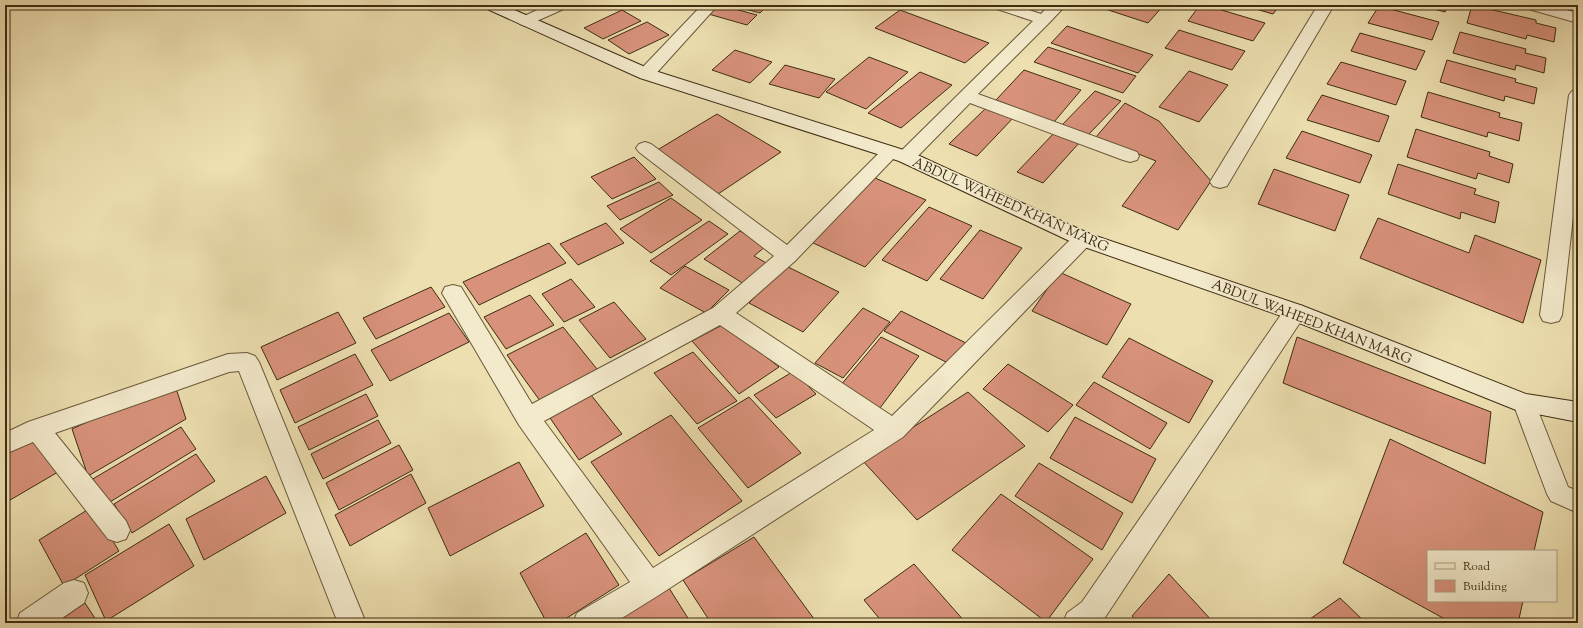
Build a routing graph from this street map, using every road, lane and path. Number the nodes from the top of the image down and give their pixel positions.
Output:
1 (490, 5) edge
2 (561, 5) edge
3 (710, 5) edge
4 (999, 5) edge
5 (1058, 5) edge
6 (1326, 5) edge
7 (1530, 5) edge
8 (1578, 18) edge
9 (1044, 20) junction
10 (526, 21) junction
11 (646, 74) junction
12 (1578, 95) edge
13 (967, 96) junction
14 (645, 148) dead end
15 (898, 155) junction
16 (1130, 156) dead end
17 (1220, 182) dead end
18 (1083, 239) junction
19 (788, 256) junction
20 (453, 293) dead end
21 (1295, 312) junction
22 (721, 314) junction
23 (1551, 315) dead end
24 (1524, 403) junction
25 (1578, 412) edge
26 (528, 418) junction
27 (37, 429) junction
28 (894, 430) junction
29 (5, 444) edge
30 (1578, 502) edge
31 (117, 530) dead end
32 (649, 586) junction
33 (74, 593) dead end
34 (1090, 619) edge
35 (30, 623) edge
36 (352, 623) edge
37 (587, 623) edge

1 - 10 street, ABDUL WAHEED KHAN MARG
2 - 10 street
3 - 11 street
4 - 9 street
5 - 9 street
6 - 17 street
7 - 8 street
9 - 13 street
10 - 11 street, ABDUL WAHEED KHAN MARG
11 - 15 street, ABDUL WAHEED KHAN MARG
12 - 23 street
13 - 15 street
13 - 16 street
14 - 19 street
15 - 18 street, ABDUL WAHEED KHAN MARG
15 - 19 street
18 - 21 street, ABDUL WAHEED KHAN MARG
18 - 28 street
19 - 22 street
20 - 26 street
21 - 24 street, ABDUL WAHEED KHAN MARG
21 - 34 street
22 - 26 street
22 - 28 street
24 - 25 street, ABDUL WAHEED KHAN MARG
24 - 30 lane
26 - 32 street
27 - 29 street
27 - 31 street
27 - 36 street
28 - 32 street
32 - 37 street
33 - 35 street

